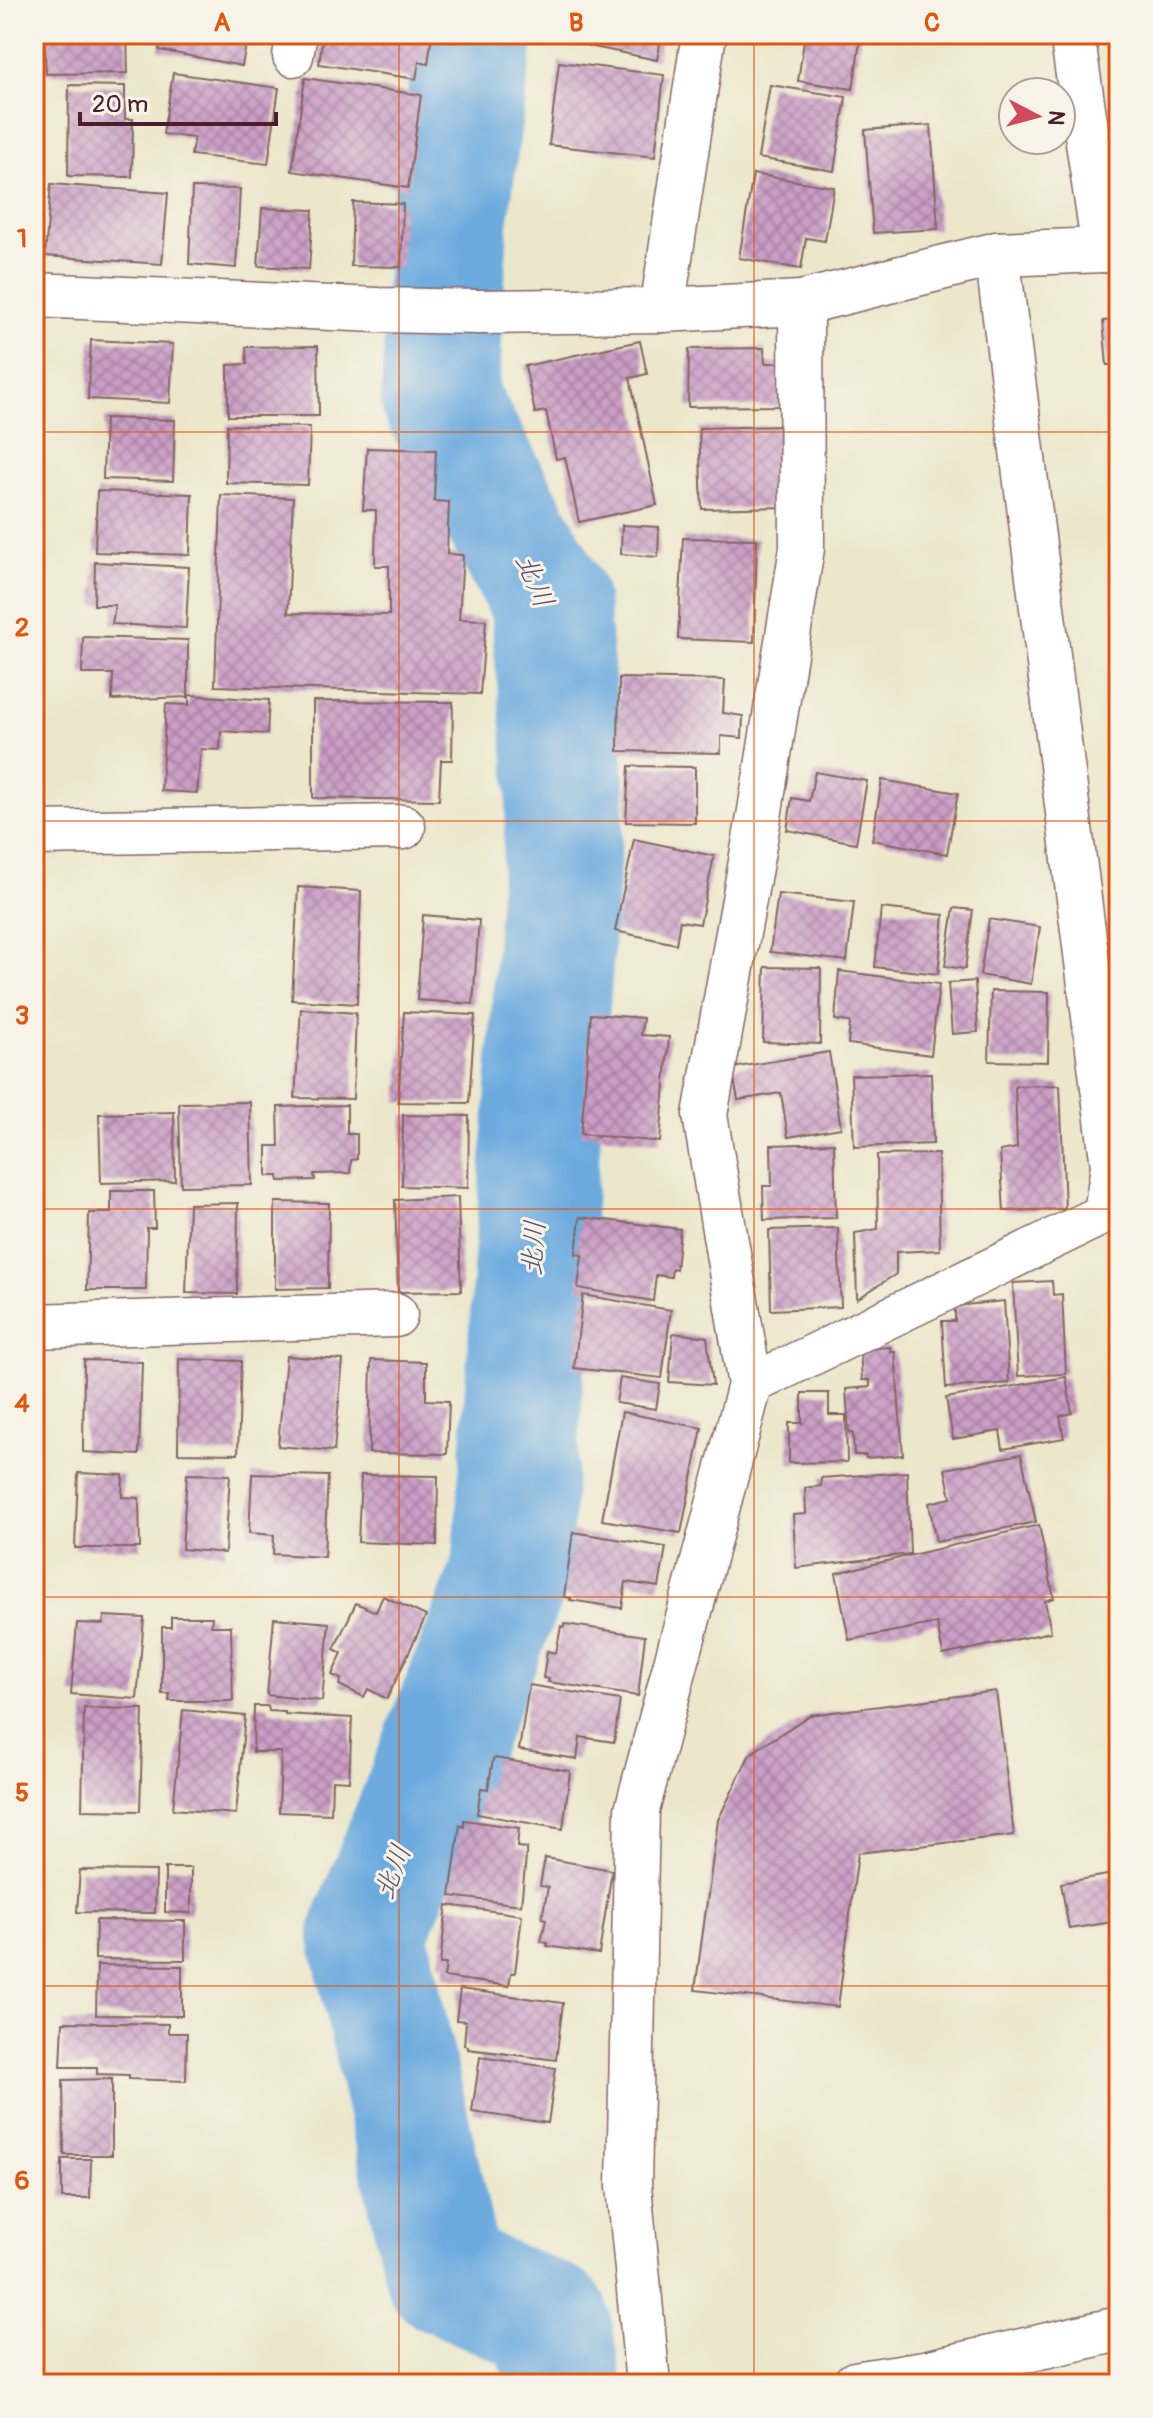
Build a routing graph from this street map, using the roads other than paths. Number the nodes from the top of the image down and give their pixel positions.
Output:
1 (704, 34) edge
2 (1072, 34) edge
3 (1111, 250) edge
4 (997, 254) junction
5 (34, 295) edge
6 (801, 303) junction
7 (662, 310) junction
8 (403, 827) dead end
9 (34, 833) edge
10 (1106, 1213) joint
11 (395, 1315) dead end
12 (34, 1326) edge
13 (750, 1385) junction
14 (1119, 2329) edge
15 (648, 2384) edge
16 (855, 2384) edge

1 - 7 street
2 - 3 street
3 - 4 street
4 - 6 street
4 - 10 street
5 - 7 street
6 - 7 street
6 - 13 street
8 - 9 street
10 - 13 lane
11 - 12 street
13 - 15 street
14 - 16 street

